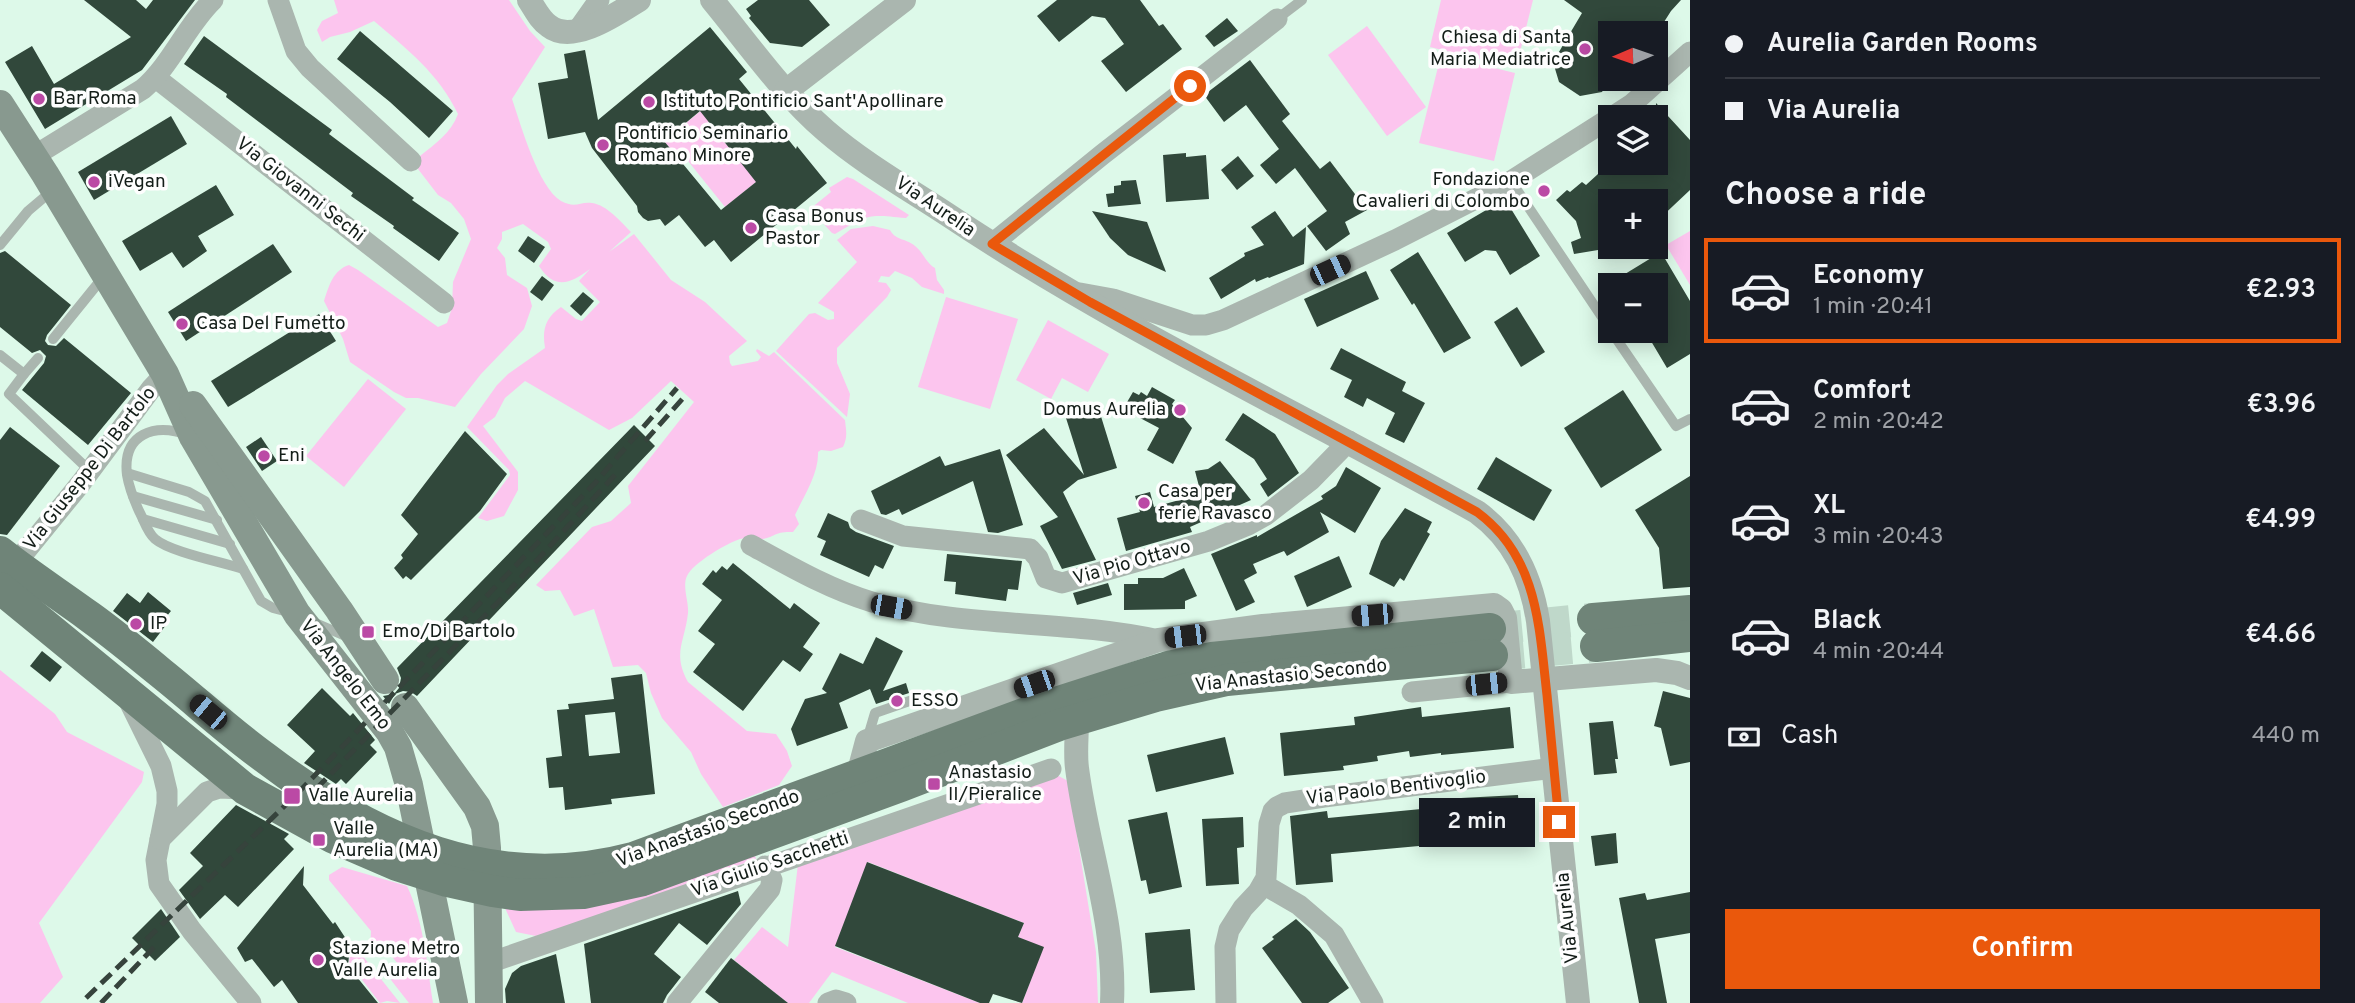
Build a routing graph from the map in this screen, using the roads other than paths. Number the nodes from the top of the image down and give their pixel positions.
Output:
1 (212, 0) edge
2 (278, 0) edge
3 (529, 0) edge
4 (599, 0) edge
5 (639, 0) edge
6 (712, 0) edge
7 (904, 0) edge
8 (1302, 0) edge
9 (1277, 19) joint
10 (576, 31) junction
11 (1690, 52) edge
12 (156, 78) junction
13 (786, 91) junction
14 (0, 104) edge
15 (1630, 105) edge
16 (1598, 126) edge
17 (34, 156) junction
18 (411, 161) dead end
19 (1511, 181) junction
20 (54, 188) junction
21 (0, 244) edge
22 (992, 244) junction
23 (106, 274) junction
24 (1071, 292) junction
25 (444, 303) dead end
26 (1598, 311) edge
27 (53, 339) dead end
28 (1620, 343) edge
29 (0, 355) edge
30 (38, 358) dead end
31 (24, 374) junction
32 (165, 374) junction
33 (1690, 419) edge
34 (194, 437) junction
35 (1349, 441) junction
36 (90, 471) junction
37 (127, 473) junction
38 (133, 496) junction
39 (143, 519) junction
40 (217, 520) junction
41 (861, 520) dead end
42 (230, 544) junction
43 (751, 545) dead end
44 (5, 568) edge
45 (243, 569) junction
46 (1690, 611) edge
47 (296, 614) junction
48 (1690, 636) edge
49 (1159, 639) junction
50 (360, 641) junction
51 (1545, 678) junction
52 (1690, 678) edge
53 (1511, 681) junction
54 (123, 689) junction
55 (1412, 692) dead end
56 (979, 712) junction
57 (1077, 720) junction
58 (1043, 732) junction
59 (1077, 767) junction
60 (1554, 768) junction
61 (1051, 769) dead end
62 (858, 775) junction
63 (246, 789) junction
64 (160, 839) junction
65 (705, 844) junction
66 (398, 852) junction
67 (765, 866) junction
68 (1263, 884) junction
69 (489, 963) junction
70 (251, 1003) edge
71 (454, 1003) edge
72 (489, 1003) edge
73 (677, 1003) edge
74 (1112, 1003) edge
75 (1226, 1003) edge
76 (1373, 1003) edge
77 (1578, 1003) edge

1 - 12 street
2 - 18 street
3 - 10 street
4 - 10 street
5 - 10 street
6 - 13 street, Via Aurelia
7 - 13 street
8 - 9 lane
9 - 22 street
11 - 15 street
12 - 17 street
12 - 25 street, Via Giovanni Sechi
13 - 22 street, Via Aurelia
14 - 17 main road, Via Angelo Emo
16 - 19 street
17 - 20 main road, Via Angelo Emo
19 - 24 street
19 - 26 lane
20 - 21 lane
20 - 23 main road, Via Angelo Emo
22 - 24 street, Via Aurelia
23 - 27 lane
23 - 32 main road, Via Angelo Emo
24 - 35 street, Via Aurelia
28 - 33 lane
29 - 31 lane
30 - 31 lane
31 - 36 lane
32 - 34 main road, Via Angelo Emo
32 - 36 street, Via Giuseppe Di Bartolo
32 - 50 main road, Via Angelo Emo
34 - 37 lane
34 - 47 main road, Via Angelo Emo
35 - 41 street, Via Pio Ottavo
35 - 51 street, Via Aurelia
36 - 44 street, Via Giuseppe Di Bartolo
37 - 38 lane
37 - 40 lane
38 - 39 lane
38 - 40 lane
39 - 42 lane
39 - 45 lane
40 - 42 lane
42 - 45 lane
43 - 49 street
44 - 54 main road, Via Anastasio Secondo
44 - 66 main road, Via Anastasio Secondo
45 - 47 lane
46 - 48 main road
47 - 50 lane
47 - 71 main road, Via Angelo Emo
49 - 53 street
49 - 56 street
50 - 69 main road, Via Angelo Emo
51 - 52 street
51 - 53 street
51 - 60 street, Via Aurelia
53 - 55 street
54 - 63 main road, Via Anastasio Secondo
54 - 64 street
56 - 57 main road, Via Anastasio Secondo
56 - 62 main road, Via Anastasio Secondo
56 - 62 street
57 - 58 main road, Via Anastasio Secondo
57 - 59 street
58 - 59 street
58 - 65 main road, Via Anastasio Secondo
59 - 74 street
60 - 68 street, Via Paolo Bentivoglio
60 - 77 street, Via Aurelia
61 - 67 street, Via Giulio Sacchetti
62 - 65 main road, Via Anastasio Secondo
63 - 64 street
63 - 66 main road, Via Anastasio Secondo
64 - 70 street
65 - 66 main road, Via Anastasio Secondo
67 - 69 street, Via Giulio Sacchetti
67 - 73 street
68 - 75 street
68 - 76 street
69 - 72 main road, Via Angelo Emo

